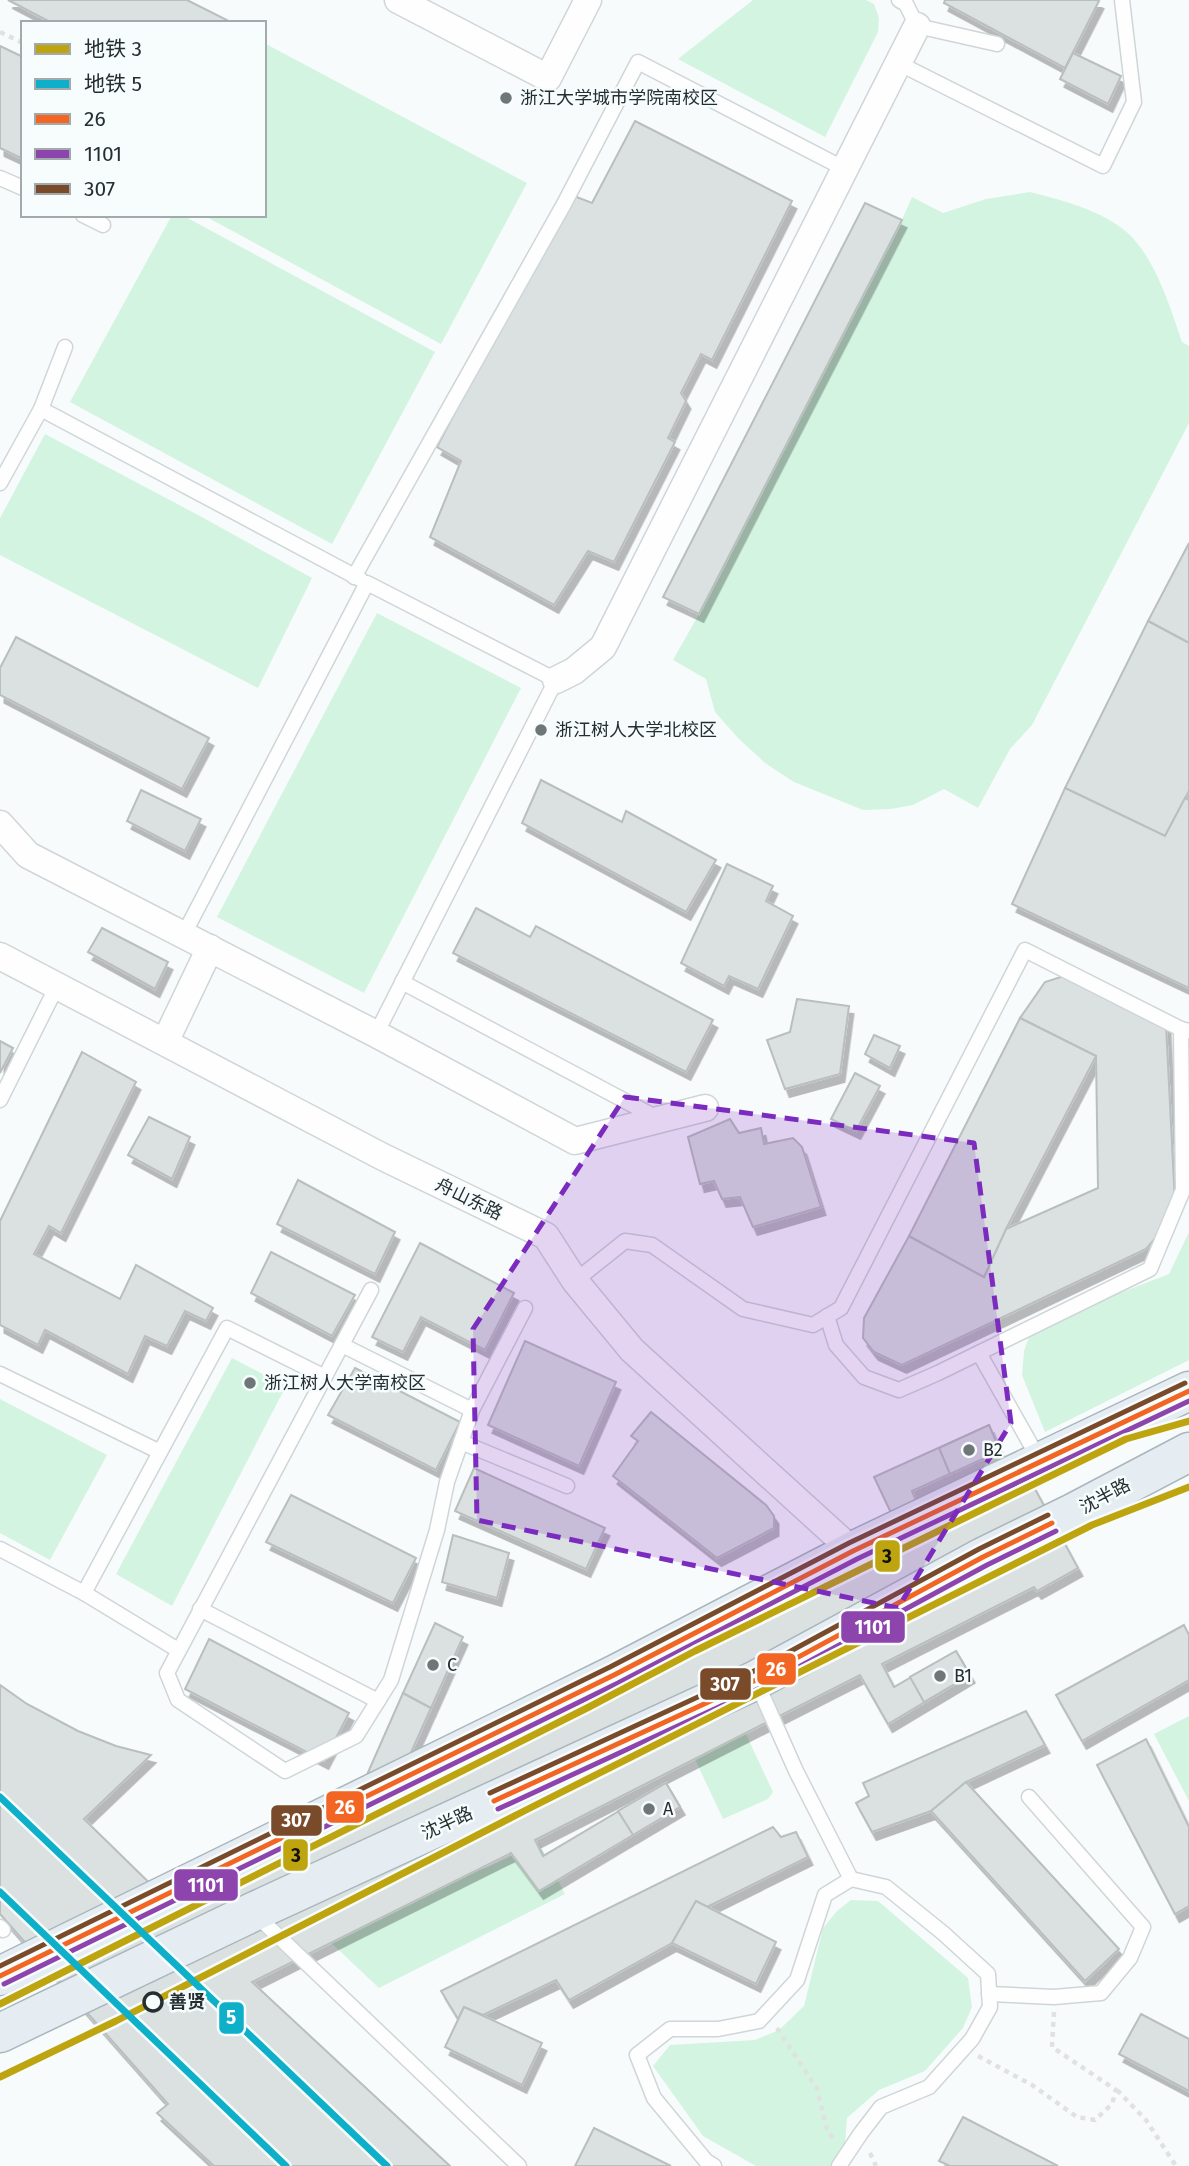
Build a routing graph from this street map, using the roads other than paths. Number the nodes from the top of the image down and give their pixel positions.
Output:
1 (398, 0) edge
2 (588, 0) edge
3 (1122, 0) edge
4 (907, 7) edge
5 (997, 44) dead end
6 (898, 63) junction
7 (845, 169) junction
8 (0, 178) edge
9 (21, 187) edge
10 (86, 217) edge
11 (103, 225) dead end
12 (65, 347) dead end
13 (41, 409) junction
14 (0, 482) edge
15 (360, 580) junction
16 (556, 680) junction
17 (0, 824) edge
18 (184, 934) junction
19 (210, 948) junction
20 (0, 956) edge
21 (402, 982) junction
22 (57, 986) junction
23 (1185, 1030) edge
24 (376, 1034) junction
25 (164, 1042) junction
26 (0, 1100) edge
27 (705, 1108) dead end
28 (660, 1120) junction
29 (575, 1281) junction
30 (372, 1290) dead end
31 (525, 1308) dead end
32 (828, 1316) junction
33 (342, 1345) junction
34 (979, 1353) junction
35 (0, 1374) edge
36 (325, 1377) junction
37 (1189, 1391) edge
38 (472, 1410) junction
39 (461, 1442) junction
40 (160, 1452) junction
41 (1189, 1452) edge
42 (1041, 1463) junction
43 (567, 1486) dead end
44 (0, 1549) edge
45 (853, 1551) junction
46 (84, 1593) junction
47 (200, 1609) junction
48 (178, 1650) junction
49 (756, 1680) junction
50 (378, 1701) junction
51 (1029, 1797) dead end
52 (851, 1879) junction
53 (253, 1912) junction
54 (0, 1976) edge
55 (989, 1994) junction
56 (0, 2033) edge
57 (841, 2162) edge
58 (519, 2166) edge
59 (714, 2166) edge

1 - 2 street
3 - 6 lane
4 - 5 lane
4 - 6 street
6 - 7 street
7 - 15 lane
7 - 16 street
8 - 9 lane
10 - 11 lane
12 - 13 lane
13 - 14 lane
13 - 15 lane
15 - 16 lane
15 - 18 lane
16 - 21 lane
17 - 18 street
18 - 19 street
19 - 24 street
19 - 25 street
20 - 22 street, 舟山东路
21 - 24 lane
21 - 28 lane
22 - 25 street, 舟山东路
22 - 26 lane
23 - 32 lane
23 - 34 lane
24 - 28 street
25 - 29 street, 舟山东路
27 - 28 street
29 - 32 lane
29 - 45 street, 舟山东路
30 - 33 lane
31 - 38 lane
32 - 34 lane
33 - 36 lane
33 - 38 lane
34 - 42 lane
35 - 40 lane
36 - 40 lane
36 - 47 lane
37 - 42 main road
38 - 39 lane
39 - 43 lane
39 - 50 lane
40 - 46 lane
41 - 49 main road, 沈半路
42 - 45 main road
44 - 46 lane
45 - 54 main road
46 - 48 lane
47 - 48 lane
47 - 50 lane
48 - 50 lane
49 - 52 lane
49 - 53 main road, 沈半路
51 - 55 lane
52 - 55 lane
52 - 59 lane
53 - 56 main road, 沈半路
53 - 58 lane
55 - 57 lane

